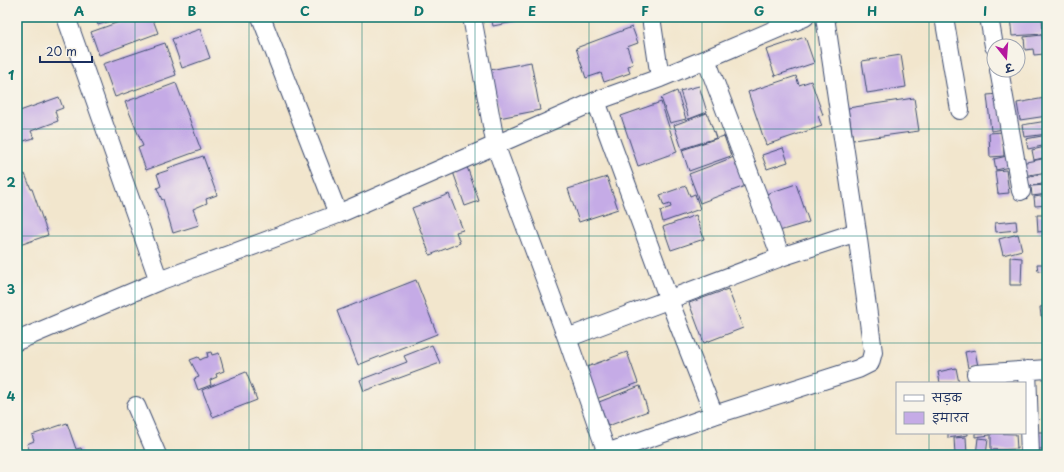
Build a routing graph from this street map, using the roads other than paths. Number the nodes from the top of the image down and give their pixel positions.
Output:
1 (66, 17) edge
2 (260, 17) edge
3 (472, 17) edge
4 (650, 17) edge
5 (805, 17) edge
6 (825, 17) edge
7 (944, 17) edge
8 (989, 17) edge
9 (993, 38) edge
10 (706, 59) junction
11 (660, 78) junction
12 (1000, 78) edge
13 (596, 101) junction
14 (960, 110) dead end
15 (496, 147) junction
16 (1021, 191) dead end
17 (338, 214) junction
18 (857, 232) junction
19 (780, 257) junction
20 (159, 281) junction
21 (669, 300) junction
22 (567, 338) junction
23 (17, 341) edge
24 (1047, 369) edge
25 (1027, 370) junction
26 (976, 374) dead end
27 (136, 406) dead end
28 (714, 414) junction
29 (604, 454) edge
30 (157, 455) edge
31 (1030, 455) edge

1 - 20 street
2 - 17 street
3 - 15 street
4 - 11 street
5 - 10 street
6 - 18 street
7 - 14 street
8 - 9 street
10 - 11 street
10 - 19 street
11 - 13 street
12 - 16 street
13 - 15 street
13 - 21 street
15 - 17 street
15 - 22 street
17 - 20 street
18 - 19 street
18 - 28 street
19 - 21 street
20 - 23 street
21 - 22 street
21 - 28 street
22 - 29 street
24 - 25 street
25 - 26 street
25 - 31 street
27 - 30 street
28 - 29 street

